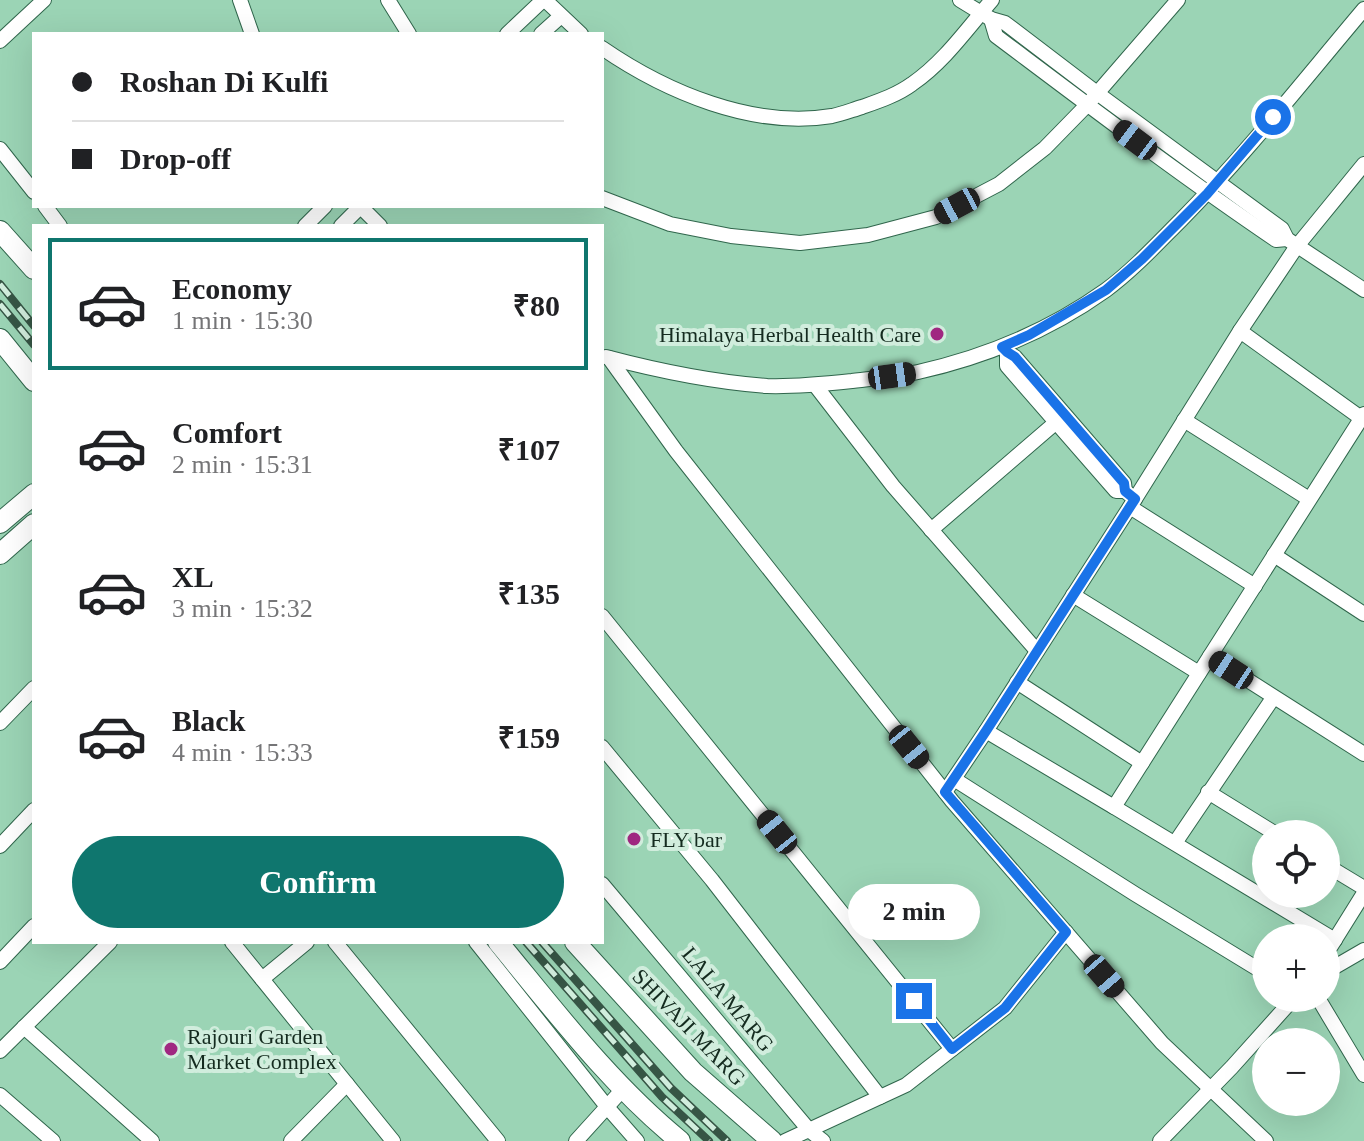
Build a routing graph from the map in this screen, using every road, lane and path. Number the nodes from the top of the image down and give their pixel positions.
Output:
1 (44, 0) edge
2 (240, 0) edge
3 (388, 0) edge
4 (544, 0) edge
5 (960, 0) edge
6 (992, 0) edge
7 (1178, 0) edge
8 (1364, 9) edge
9 (561, 16) junction
10 (986, 16) junction
11 (251, 32) edge
12 (408, 32) edge
13 (509, 32) edge
14 (543, 32) edge
15 (579, 32) edge
16 (0, 41) edge
17 (604, 49) edge
18 (1092, 99) junction
19 (0, 149) edge
20 (1364, 164) edge
21 (1218, 181) junction
22 (32, 189) edge
23 (1207, 194) junction
24 (604, 199) edge
25 (323, 208) edge
26 (359, 208) edge
27 (363, 208) edge
28 (307, 224) edge
29 (343, 224) edge
30 (378, 224) edge
31 (0, 231) edge
32 (1292, 242) junction
33 (32, 267) edge
34 (1364, 290) edge
35 (1240, 331) junction
36 (0, 339) edge
37 (1004, 350) junction
38 (606, 357) edge
39 (32, 379) edge
40 (815, 385) junction
41 (1363, 416) edge
42 (1061, 419) junction
43 (1184, 420) junction
44 (32, 496) edge
45 (1130, 499) junction
46 (1309, 499) junction
47 (0, 523) edge
48 (32, 526) edge
49 (931, 530) junction
50 (0, 554) edge
51 (1274, 555) junction
52 (1255, 586) junction
53 (1073, 595) junction
54 (1364, 614) edge
55 (604, 618) edge
56 (1037, 651) junction
57 (1210, 656) junction
58 (1199, 673) junction
59 (1017, 682) junction
60 (32, 690) edge
61 (1273, 698) junction
62 (0, 723) edge
63 (986, 731) junction
64 (604, 749) edge
65 (1364, 754) edge
66 (1142, 763) junction
67 (954, 779) junction
68 (945, 792) junction
69 (1208, 792) junction
70 (1114, 807) junction
71 (32, 812) edge
72 (1253, 820) edge
73 (1175, 843) junction
74 (0, 846) edge
75 (1340, 874) edge
76 (604, 886) edge
77 (1364, 890) edge
78 (1309, 924) edge
79 (32, 928) edge
80 (1340, 931) edge
81 (1066, 932) junction
82 (108, 944) edge
83 (234, 944) edge
84 (305, 944) edge
85 (337, 944) edge
86 (478, 944) edge
87 (500, 944) edge
88 (577, 944) edge
89 (1364, 950) edge
90 (0, 962) edge
91 (1340, 964) edge
92 (1252, 965) edge
93 (262, 979) junction
94 (1281, 1012) edge
95 (1326, 1012) edge
96 (24, 1027) junction
97 (952, 1049) junction
98 (0, 1051) edge
99 (1364, 1075) edge
100 (347, 1084) junction
101 (624, 1088) junction
102 (1210, 1090) junction
103 (0, 1095) edge
104 (880, 1097) junction
105 (608, 1108) junction
106 (809, 1130) junction
107 (53, 1141) edge
108 (152, 1141) edge
109 (291, 1141) edge
110 (393, 1141) edge
111 (498, 1141) edge
112 (576, 1141) edge
113 (637, 1141) edge
114 (680, 1141) edge
115 (772, 1141) edge
116 (785, 1141) edge
117 (823, 1141) edge
118 (1160, 1141) edge
119 (1266, 1141) edge

1 - 16 street
2 - 11 street
3 - 12 street
4 - 9 street
4 - 13 street
5 - 10 street
6 - 10 street
7 - 18 street
8 - 21 street
9 - 14 street
9 - 15 street
10 - 17 street
10 - 18 street
18 - 21 street
18 - 23 street
18 - 24 street
19 - 22 street
20 - 32 street
21 - 23 street
21 - 32 street
23 - 32 street
23 - 37 street
25 - 28 street
26 - 29 street
27 - 30 street
31 - 33 main road
32 - 34 street
32 - 35 street
35 - 41 street
35 - 43 street
36 - 39 main road
37 - 40 street
37 - 42 street
38 - 40 street
38 - 68 street
40 - 49 street
41 - 46 street
42 - 45 street
42 - 49 street
43 - 45 street
43 - 46 street
44 - 47 main road
45 - 52 street
45 - 53 street
46 - 51 street
48 - 50 main road
49 - 56 street
51 - 52 street
51 - 54 street
52 - 57 street
53 - 56 street
53 - 58 street
55 - 97 street
56 - 59 street
57 - 58 street
57 - 61 street
58 - 66 street
59 - 63 street
59 - 66 street
60 - 62 street
61 - 65 street
61 - 69 street
63 - 67 street
63 - 70 street
64 - 104 street
66 - 70 street
67 - 68 street
67 - 92 street
68 - 81 street
69 - 72 street
69 - 73 street
70 - 73 street
71 - 74 street
73 - 78 street
75 - 77 street
76 - 106 street, LALA MARG
77 - 80 street
79 - 90 street
81 - 97 street
81 - 102 street
82 - 96 street
83 - 93 street
84 - 93 street
85 - 111 street
86 - 105 street
87 - 101 main road
88 - 115 main road, SHIVAJI MARG
89 - 91 street
93 - 100 street
94 - 102 street
95 - 99 street
96 - 98 street
96 - 108 street
97 - 104 street
100 - 109 street
100 - 110 street
101 - 105 street
101 - 114 main road
102 - 118 street
102 - 119 street
103 - 107 street
104 - 106 street
105 - 112 street
105 - 113 street
106 - 116 street
106 - 117 street, LALA MARG

